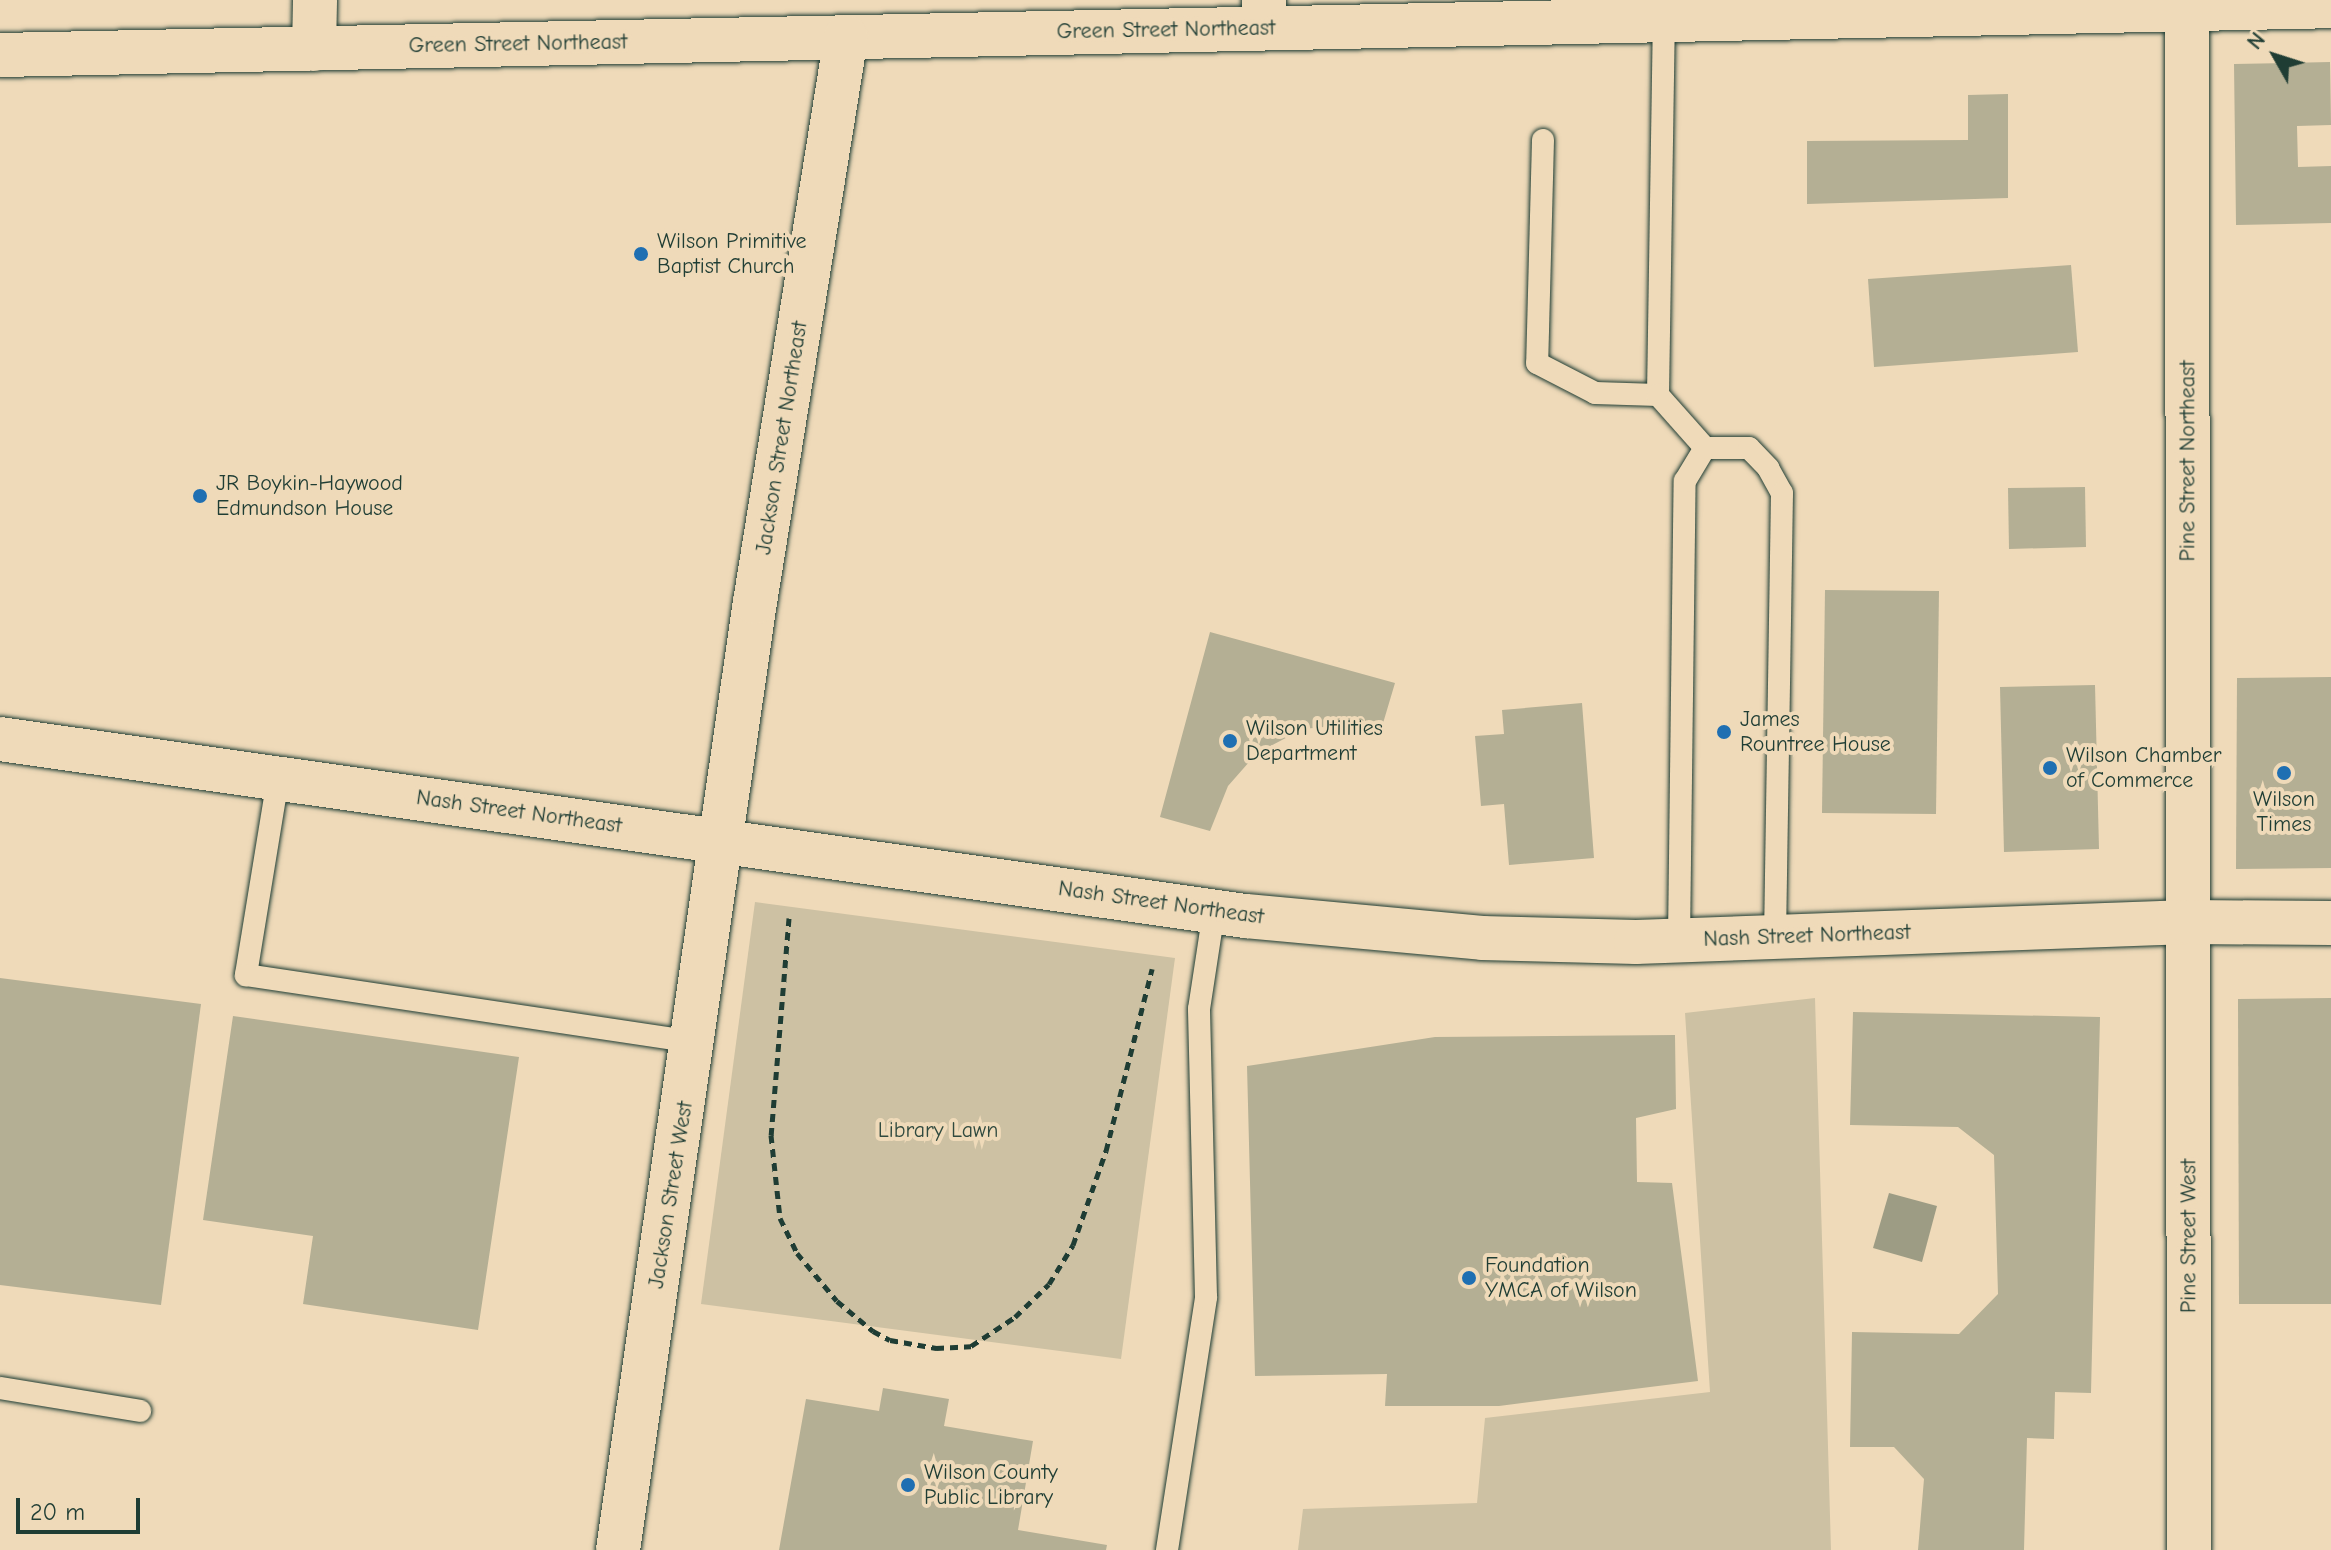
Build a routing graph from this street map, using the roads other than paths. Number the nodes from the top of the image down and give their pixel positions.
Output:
1 (315, 0) edge
2 (2187, 4) edge
3 (2331, 6) edge
4 (1264, 14) edge
5 (1664, 20) junction
6 (846, 37) junction
7 (314, 49) junction
8 (0, 55) edge
9 (1543, 140) dead end
10 (1658, 395) junction
11 (1705, 448) junction
12 (0, 739) edge
13 (278, 779) junction
14 (723, 840) junction
15 (1214, 911) junction
16 (2189, 922) junction
17 (2331, 923) edge
18 (1775, 936) junction
19 (1679, 940) junction
20 (694, 1042) junction
21 (0, 1388) edge
22 (140, 1411) dead end
23 (618, 1550) edge
24 (1167, 1550) edge
25 (2189, 1550) edge

1 - 7 street
2 - 3 street, Green Street Northeast
2 - 5 street, Green Street Northeast
2 - 16 street, Pine Street Northeast
4 - 5 street, Green Street Northeast
4 - 6 street, Green Street Northeast
5 - 10 lane
6 - 7 street, Green Street Northeast
6 - 14 street, Jackson Street Northeast
7 - 8 street, Green Street Northeast
9 - 10 lane
10 - 11 lane
11 - 18 lane
11 - 19 lane
12 - 13 street, Nash Street Northeast
13 - 14 street, Nash Street Northeast
13 - 20 lane
14 - 15 street, Nash Street Northeast
14 - 20 street, Jackson Street West
15 - 19 street, Nash Street Northeast
15 - 24 lane
16 - 17 street, Nash Street Northeast
16 - 18 street, Nash Street Northeast
16 - 25 street, Pine Street West
18 - 19 street, Nash Street Northeast
20 - 23 street, Jackson Street West
21 - 22 lane

